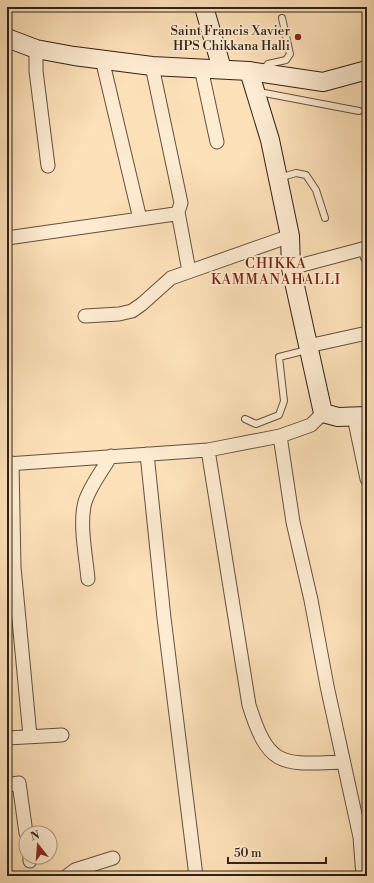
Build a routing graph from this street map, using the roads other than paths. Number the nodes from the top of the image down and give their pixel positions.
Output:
1 (204, 7) edge
2 (282, 18) dead end
3 (7, 38) edge
4 (36, 49) junction
5 (102, 59) junction
6 (152, 66) junction
7 (201, 68) junction
8 (222, 69) junction
9 (367, 70) edge
10 (255, 72) junction
11 (255, 92) junction
12 (358, 111) dead end
13 (217, 142) dead end
14 (48, 166) dead end
15 (278, 179) junction
16 (178, 212) junction
17 (324, 218) dead end
18 (140, 219) junction
19 (290, 236) junction
20 (7, 238) edge
21 (367, 256) edge
22 (291, 268) junction
23 (189, 271) junction
24 (85, 316) dead end
25 (367, 333) edge
26 (308, 348) junction
27 (323, 413) junction
28 (360, 417) edge
29 (245, 420) dead end
30 (280, 436) junction
31 (208, 450) junction
32 (147, 454) junction
33 (111, 456) junction
34 (9, 463) edge
35 (367, 479) edge
36 (88, 579) dead end
37 (62, 735) dead end
38 (30, 736) junction
39 (7, 738) edge
40 (343, 762) junction
41 (7, 784) edge
42 (25, 825) edge
43 (113, 858) dead end
44 (67, 876) edge
45 (196, 876) edge
46 (363, 876) edge

1 - 8 street
2 - 10 lane
3 - 4 street
4 - 5 street
4 - 14 street
5 - 6 street
5 - 18 street
6 - 7 street
6 - 16 street
7 - 8 street
7 - 13 street
8 - 10 street
9 - 10 street
10 - 11 street
11 - 12 lane
11 - 15 street
15 - 17 lane
15 - 19 street
16 - 18 street
16 - 23 street
18 - 20 street
19 - 22 street
19 - 23 street
21 - 22 street
22 - 26 street
23 - 24 street
25 - 26 street
26 - 27 street
26 - 29 lane
27 - 28 street
27 - 30 street
28 - 35 street
30 - 31 street
30 - 40 street
31 - 32 street
31 - 40 street
32 - 33 street
32 - 45 street
33 - 34 street
33 - 36 street
34 - 38 street
37 - 38 street
38 - 39 street
40 - 46 street
41 - 42 street
43 - 44 street

